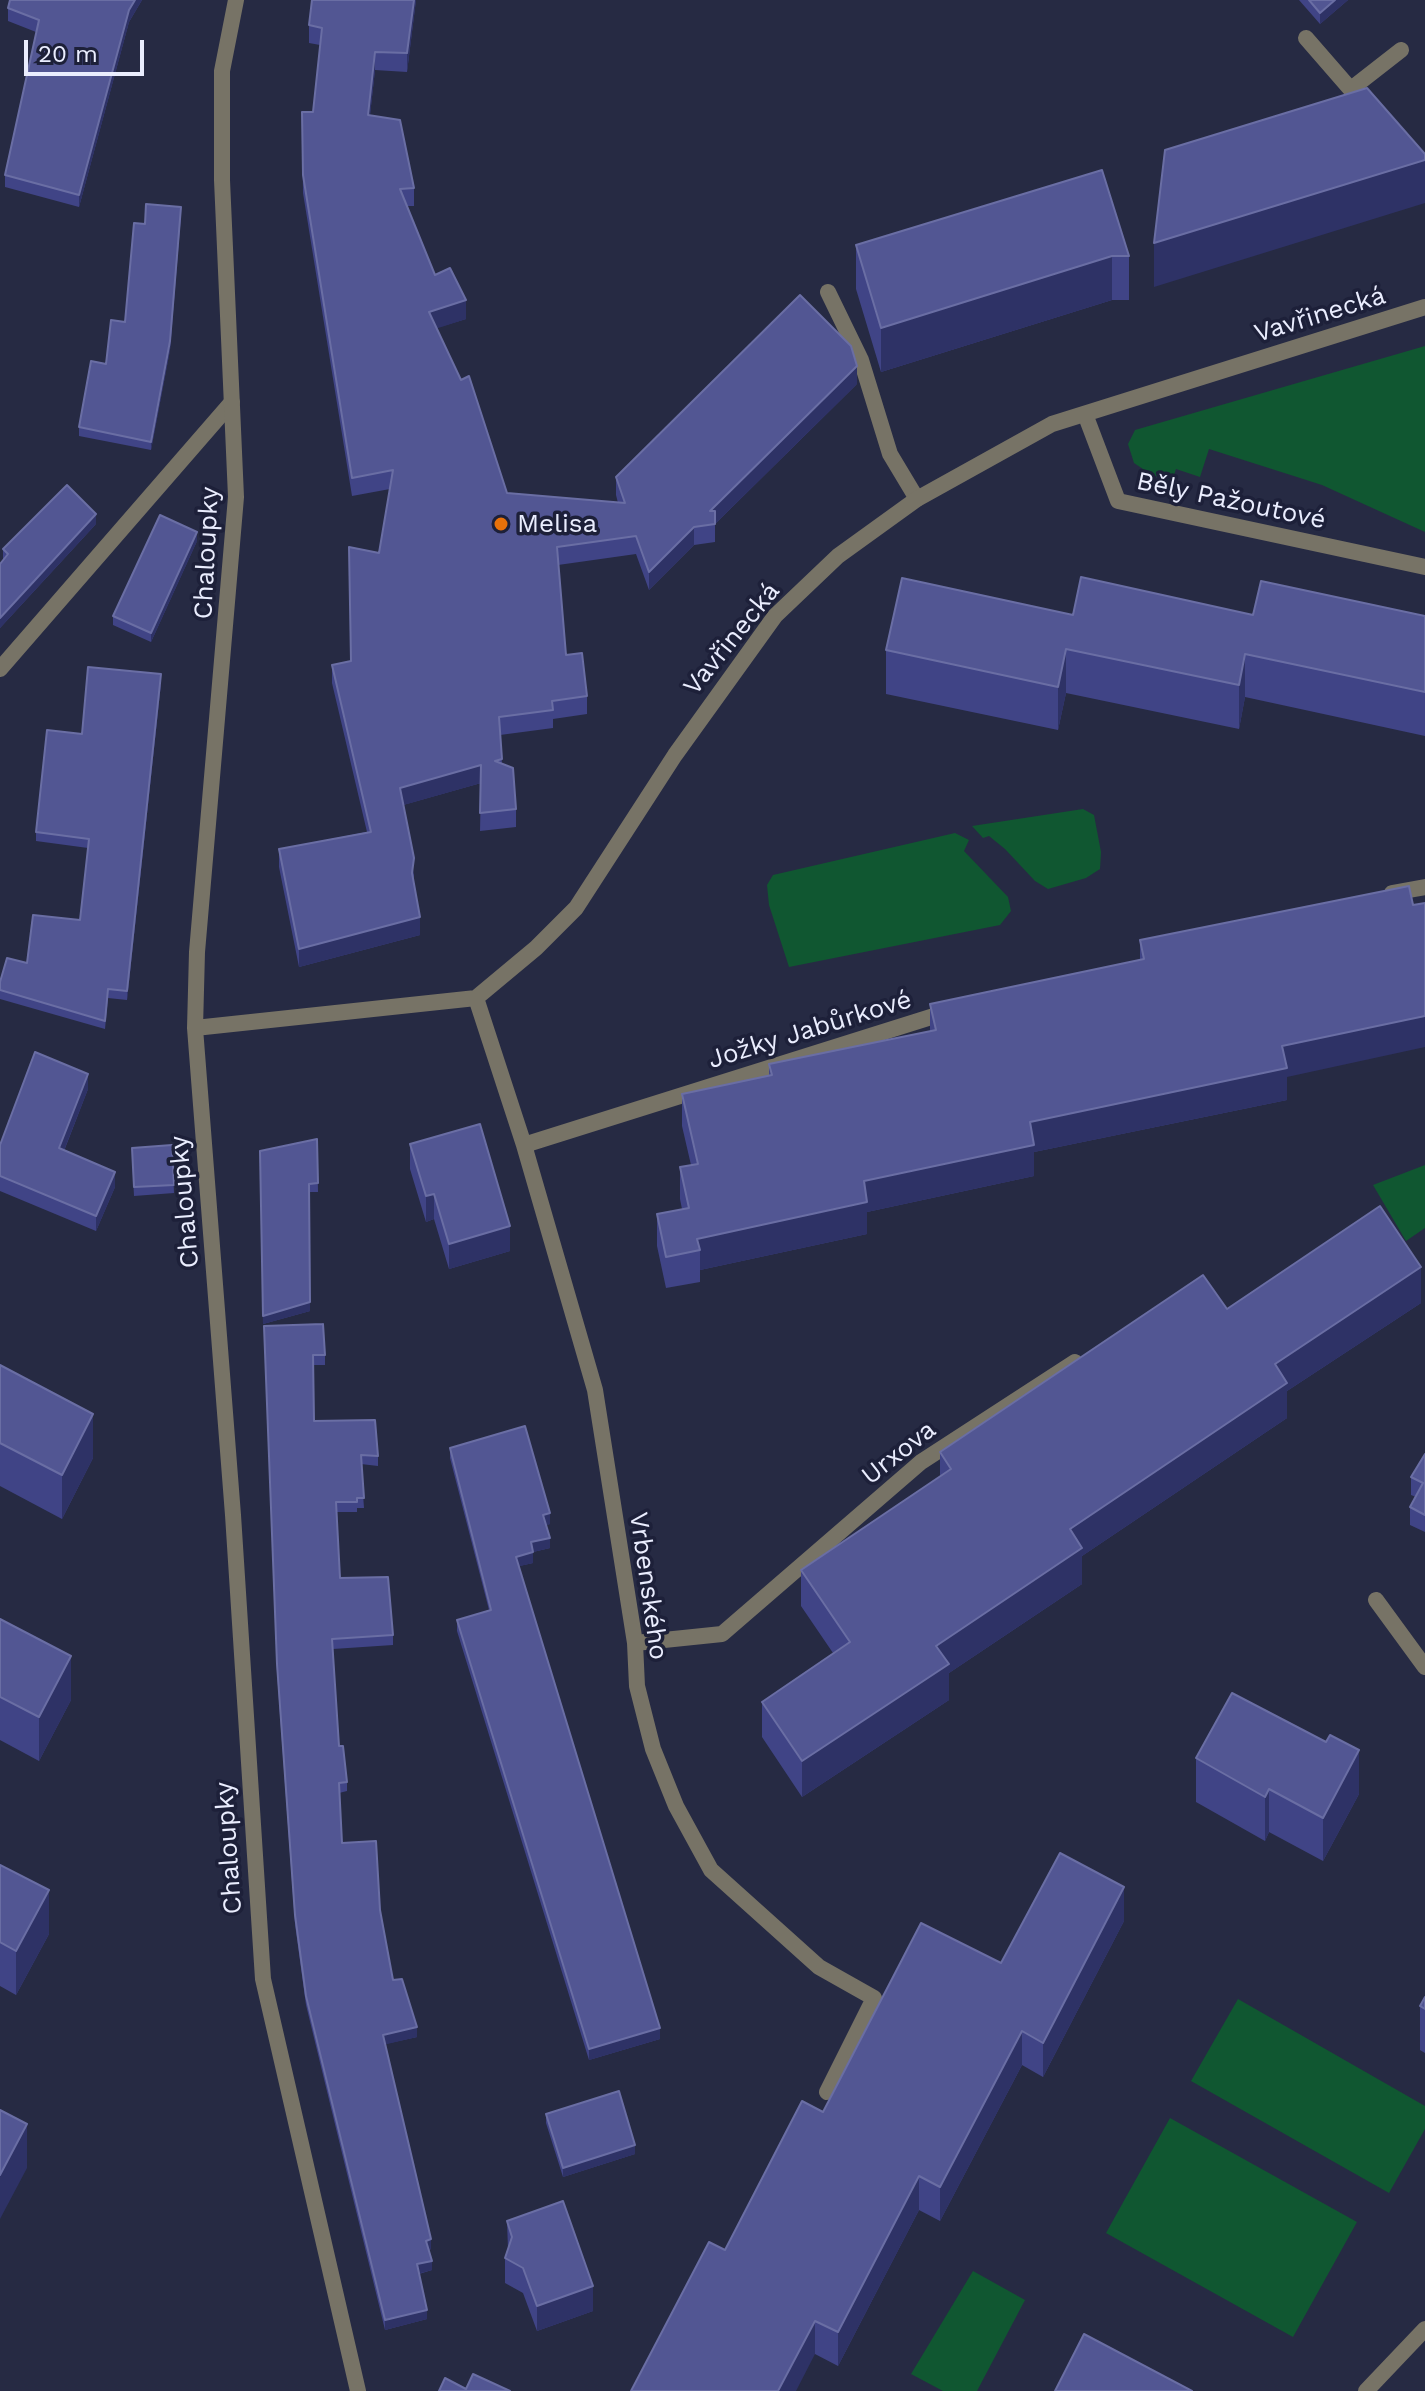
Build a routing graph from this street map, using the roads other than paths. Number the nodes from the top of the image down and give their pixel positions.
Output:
1 (236, 0) edge
2 (1306, 38) dead end
3 (1401, 50) dead end
4 (1351, 89) junction
5 (1379, 121) edge
6 (828, 292) dead end
7 (1425, 307) edge
8 (232, 402) junction
9 (1085, 414) junction
10 (917, 499) junction
11 (1425, 567) edge
12 (0, 669) edge
13 (1425, 887) edge
14 (1385, 895) edge
15 (476, 998) junction
16 (965, 1007) edge
17 (195, 1028) junction
18 (524, 1145) junction
19 (1094, 1350) edge
20 (1376, 1600) dead end
21 (635, 1643) junction
22 (1425, 1667) edge
23 (827, 2092) dead end
24 (1425, 2329) edge
25 (358, 2391) edge
26 (1366, 2391) edge

1 - 8 street, Chaloupky
2 - 4 street
3 - 4 street
4 - 5 street
6 - 10 street
7 - 9 street, Vavřinecká
8 - 12 street
8 - 17 street, Chaloupky
9 - 10 street, Vavřinecká
9 - 11 street, Běly Pažoutové
10 - 15 street, Vavřinecká
13 - 14 street
15 - 17 street
15 - 18 street, Vrbenského
16 - 18 street, Jožky Jabůrkové
17 - 25 street, Chaloupky
18 - 21 street, Vrbenského
19 - 21 street, Urxova
20 - 22 street
21 - 23 street, Vrbenského
24 - 26 street

